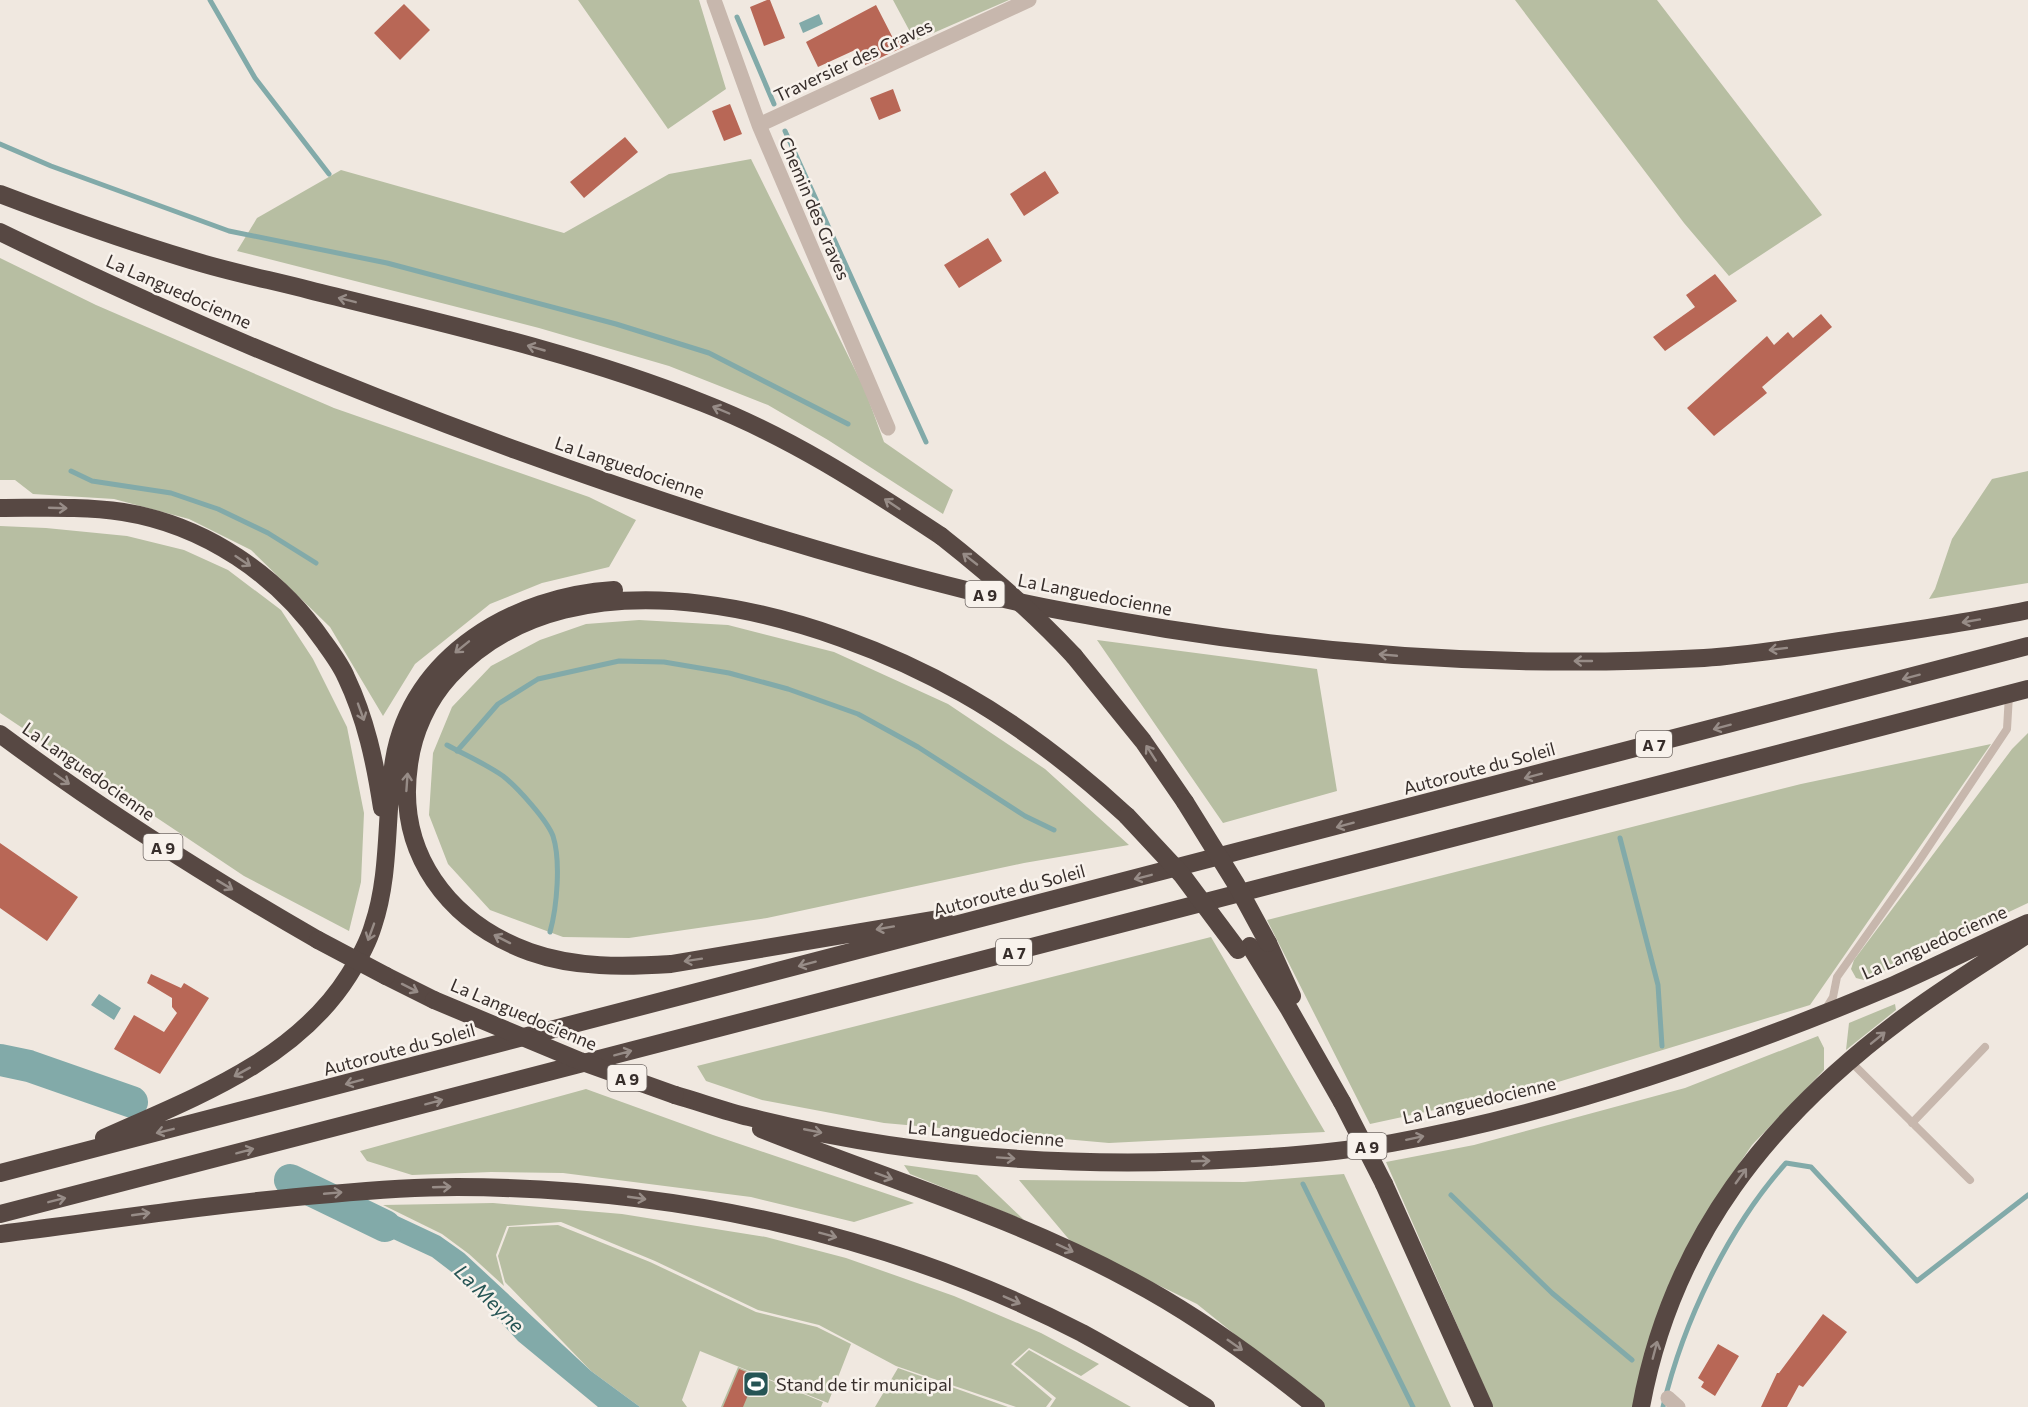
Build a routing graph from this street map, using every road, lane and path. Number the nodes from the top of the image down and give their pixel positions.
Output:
1 (714, 0) edge
2 (1029, 0) edge
3 (759, 125) junction
4 (0, 194) edge
5 (0, 232) edge
6 (888, 428) dead end
7 (0, 508) edge
8 (2028, 610) edge
9 (2028, 646) edge
10 (2028, 689) edge
11 (2008, 694) junction
12 (0, 734) edge
13 (1133, 814) junction
14 (387, 839) junction
15 (1067, 897) junction
16 (2028, 923) edge
17 (2028, 934) edge
18 (1244, 948) junction
19 (1824, 1012) junction
20 (1985, 1047) dead end
21 (1850, 1061) junction
22 (1330, 1080) junction
23 (675, 1095) junction
24 (1337, 1103) junction
25 (1912, 1123) junction
26 (59, 1158) junction
27 (0, 1173) edge
28 (1970, 1180) dead end
29 (1377, 1185) junction
30 (0, 1214) edge
31 (0, 1234) edge
32 (1206, 1407) edge
33 (1316, 1407) edge
34 (1470, 1407) edge
35 (1484, 1407) edge
36 (1641, 1407) edge

1 - 3 street, Chemin des Graves
2 - 3 street, Traversier des Graves
3 - 6 street, Chemin des Graves
22 -> 4 highway, bridge
8 -> 5 highway, La Languedocienne / A 9
7 -> 14 highway
9 -> 15 highway, Autoroute du Soleil / A 7
10 - 11 highway, A 7
11 - 19 lane
30 -> 11 highway, A 7
12 -> 23 highway, La Languedocienne / A 9, bridge
13 -> 14 highway
15 -> 13 highway
13 - 18 highway
14 -> 26 highway
15 -> 26 highway, Autoroute du Soleil / A 7
16 - 19 highway, La Languedocienne / A 9
21 -> 17 highway
18 - 22 highway
18 - 24 highway
23 -> 19 highway, La Languedocienne / A 9
20 - 25 lane
21 - 25 lane
36 -> 21 highway
22 - 24 highway
23 -> 33 highway
24 - 29 highway, bridge
25 - 28 lane
26 - 27 highway, Autoroute du Soleil / A 7
29 - 34 highway
29 - 35 highway
31 -> 32 highway

